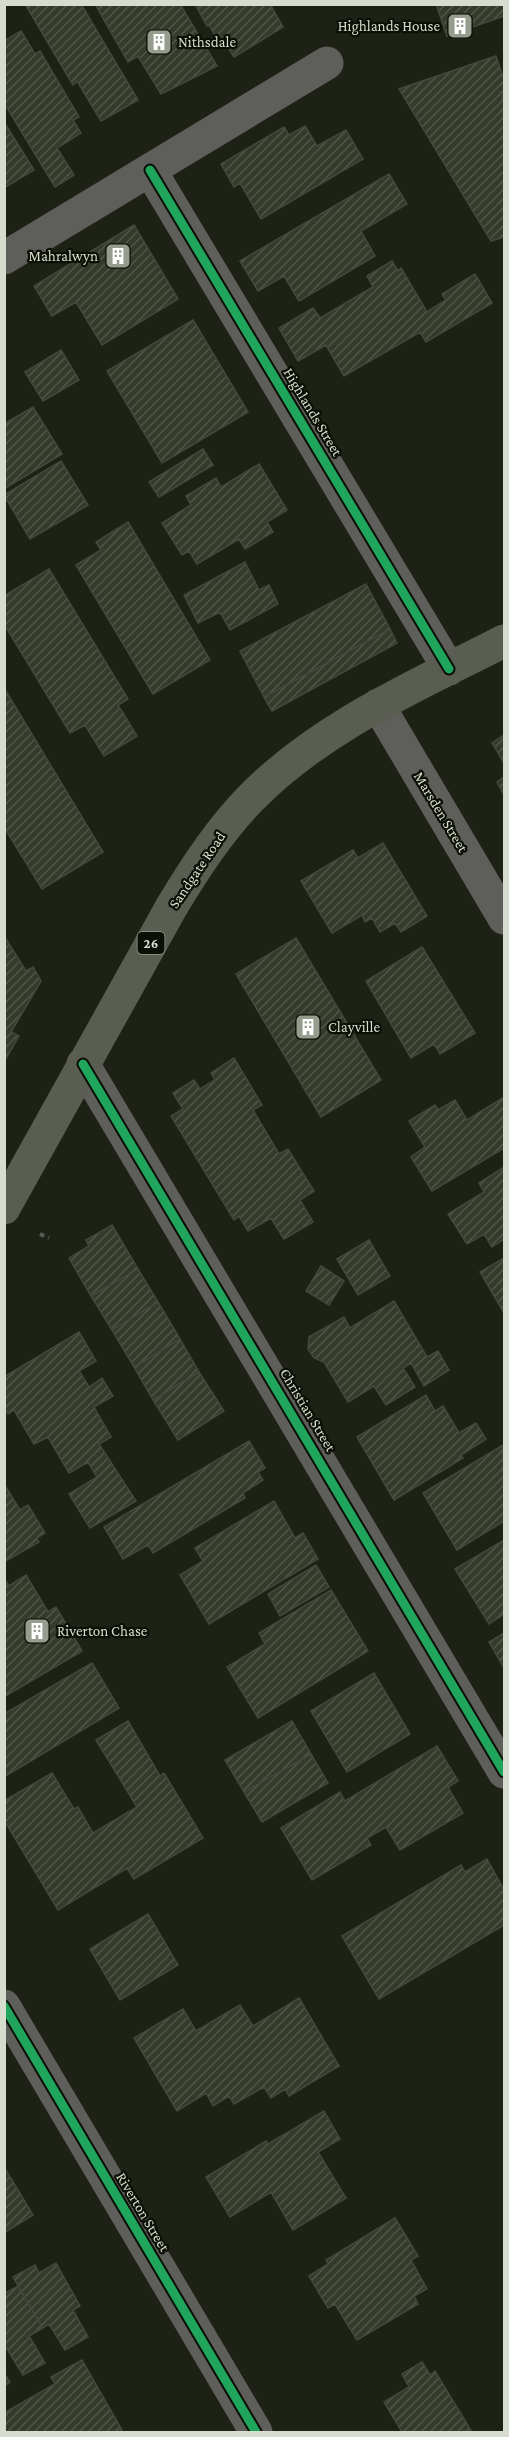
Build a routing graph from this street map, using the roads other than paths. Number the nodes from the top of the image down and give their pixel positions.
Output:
1 (327, 63) dead end
2 (150, 170) junction
3 (4, 258) edge
4 (504, 641) edge
5 (449, 669) junction
6 (378, 705) junction
7 (504, 918) edge
8 (83, 1064) junction
9 (4, 1208) edge
10 (504, 1772) edge
11 (4, 2006) edge
12 (256, 2433) edge

1 - 2 street
2 - 3 street
2 - 5 street, Highlands Street
4 - 5 highway, Sandgate Road / 26
5 - 6 highway, Sandgate Road / 26
6 - 7 street, Marsden Street
6 - 8 highway, Sandgate Road / 26
8 - 9 highway, Sandgate Road / 26
8 - 10 street, Christian Street
11 - 12 street, Riverton Street

